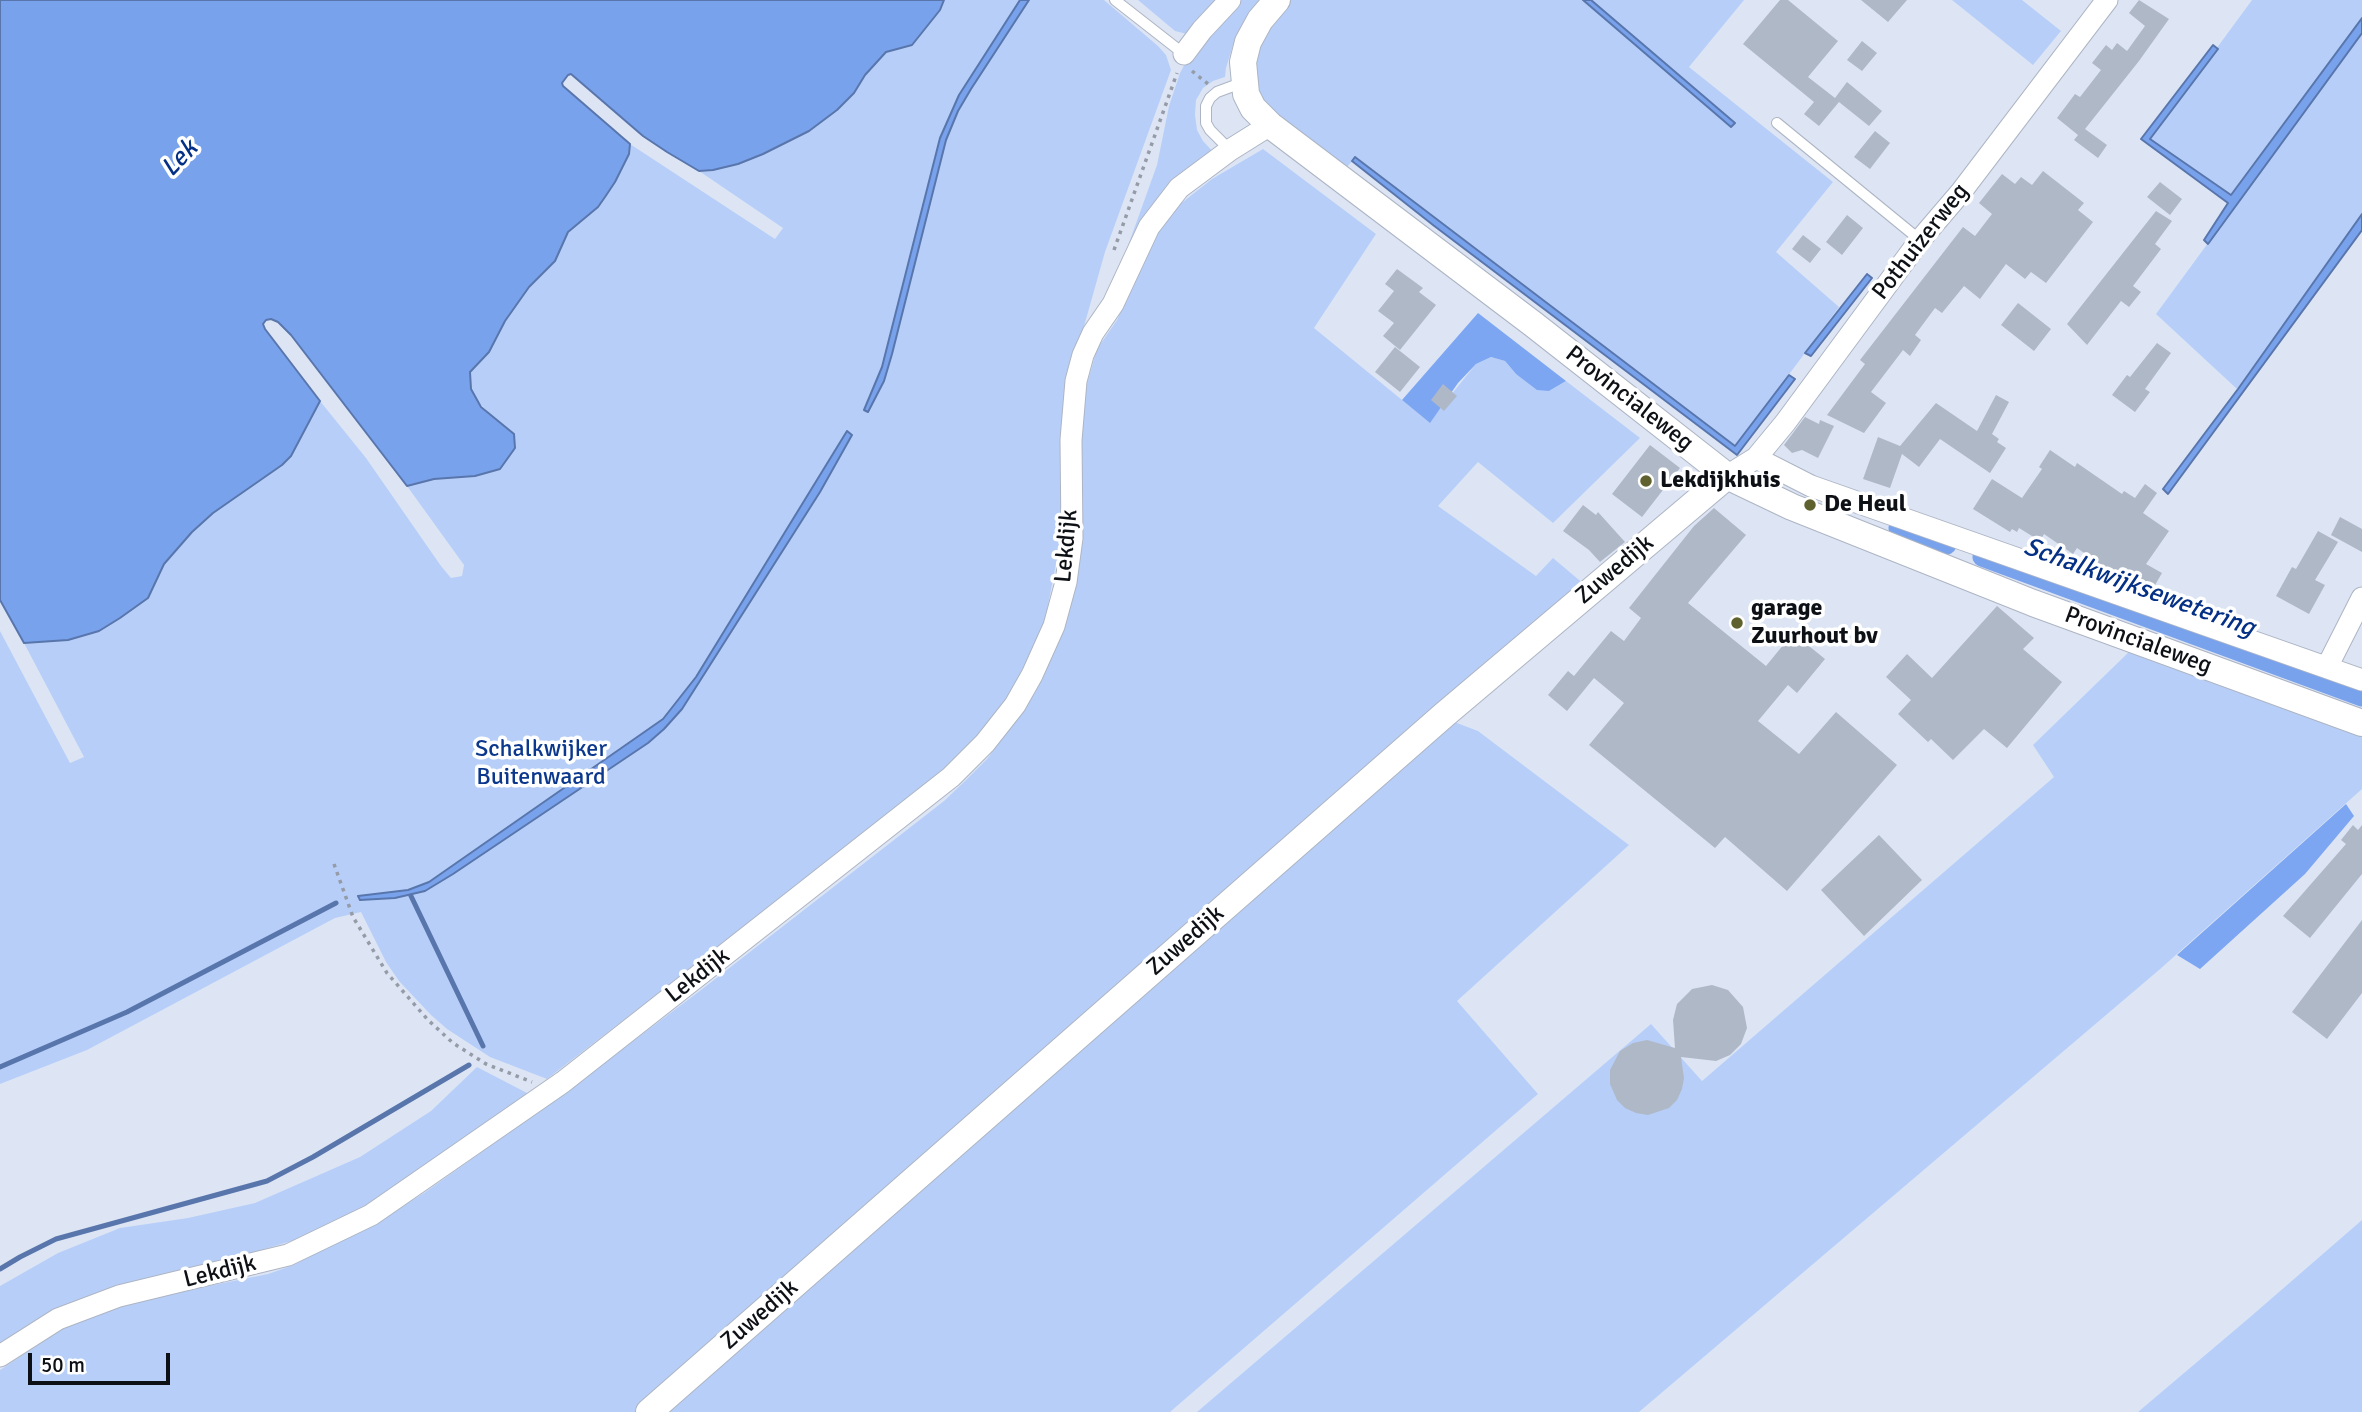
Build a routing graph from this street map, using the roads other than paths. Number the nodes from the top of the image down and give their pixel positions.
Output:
1 (1230, 0) edge
2 (1277, 0) edge
3 (2107, 0) edge
4 (1118, 1) edge
5 (1185, 62) joint
6 (1244, 82) junction
7 (1777, 123) dead end
8 (1270, 125) junction
9 (1230, 150) junction
10 (1920, 240) junction
11 (1756, 458) junction
12 (1727, 476) junction
13 (2362, 598) edge
14 (2327, 667) junction
15 (2362, 680) edge
16 (2362, 723) edge
17 (0, 1356) edge
18 (649, 1412) edge

1 - 5 street
2 - 6 street, Provincialeweg
3 - 10 street, Pothuizerweg
4 - 5 lane
6 - 8 street, Provincialeweg
6 - 9 lane
7 - 10 lane
8 - 9 street, Lekdijk
8 - 12 street, Provincialeweg
9 - 17 street, Lekdijk
10 - 11 street, Pothuizerweg
11 - 12 street, Pothuizerweg
11 - 14 street
12 - 16 street, Provincialeweg
12 - 18 street, Zuwedijk
13 - 14 street
14 - 15 street

